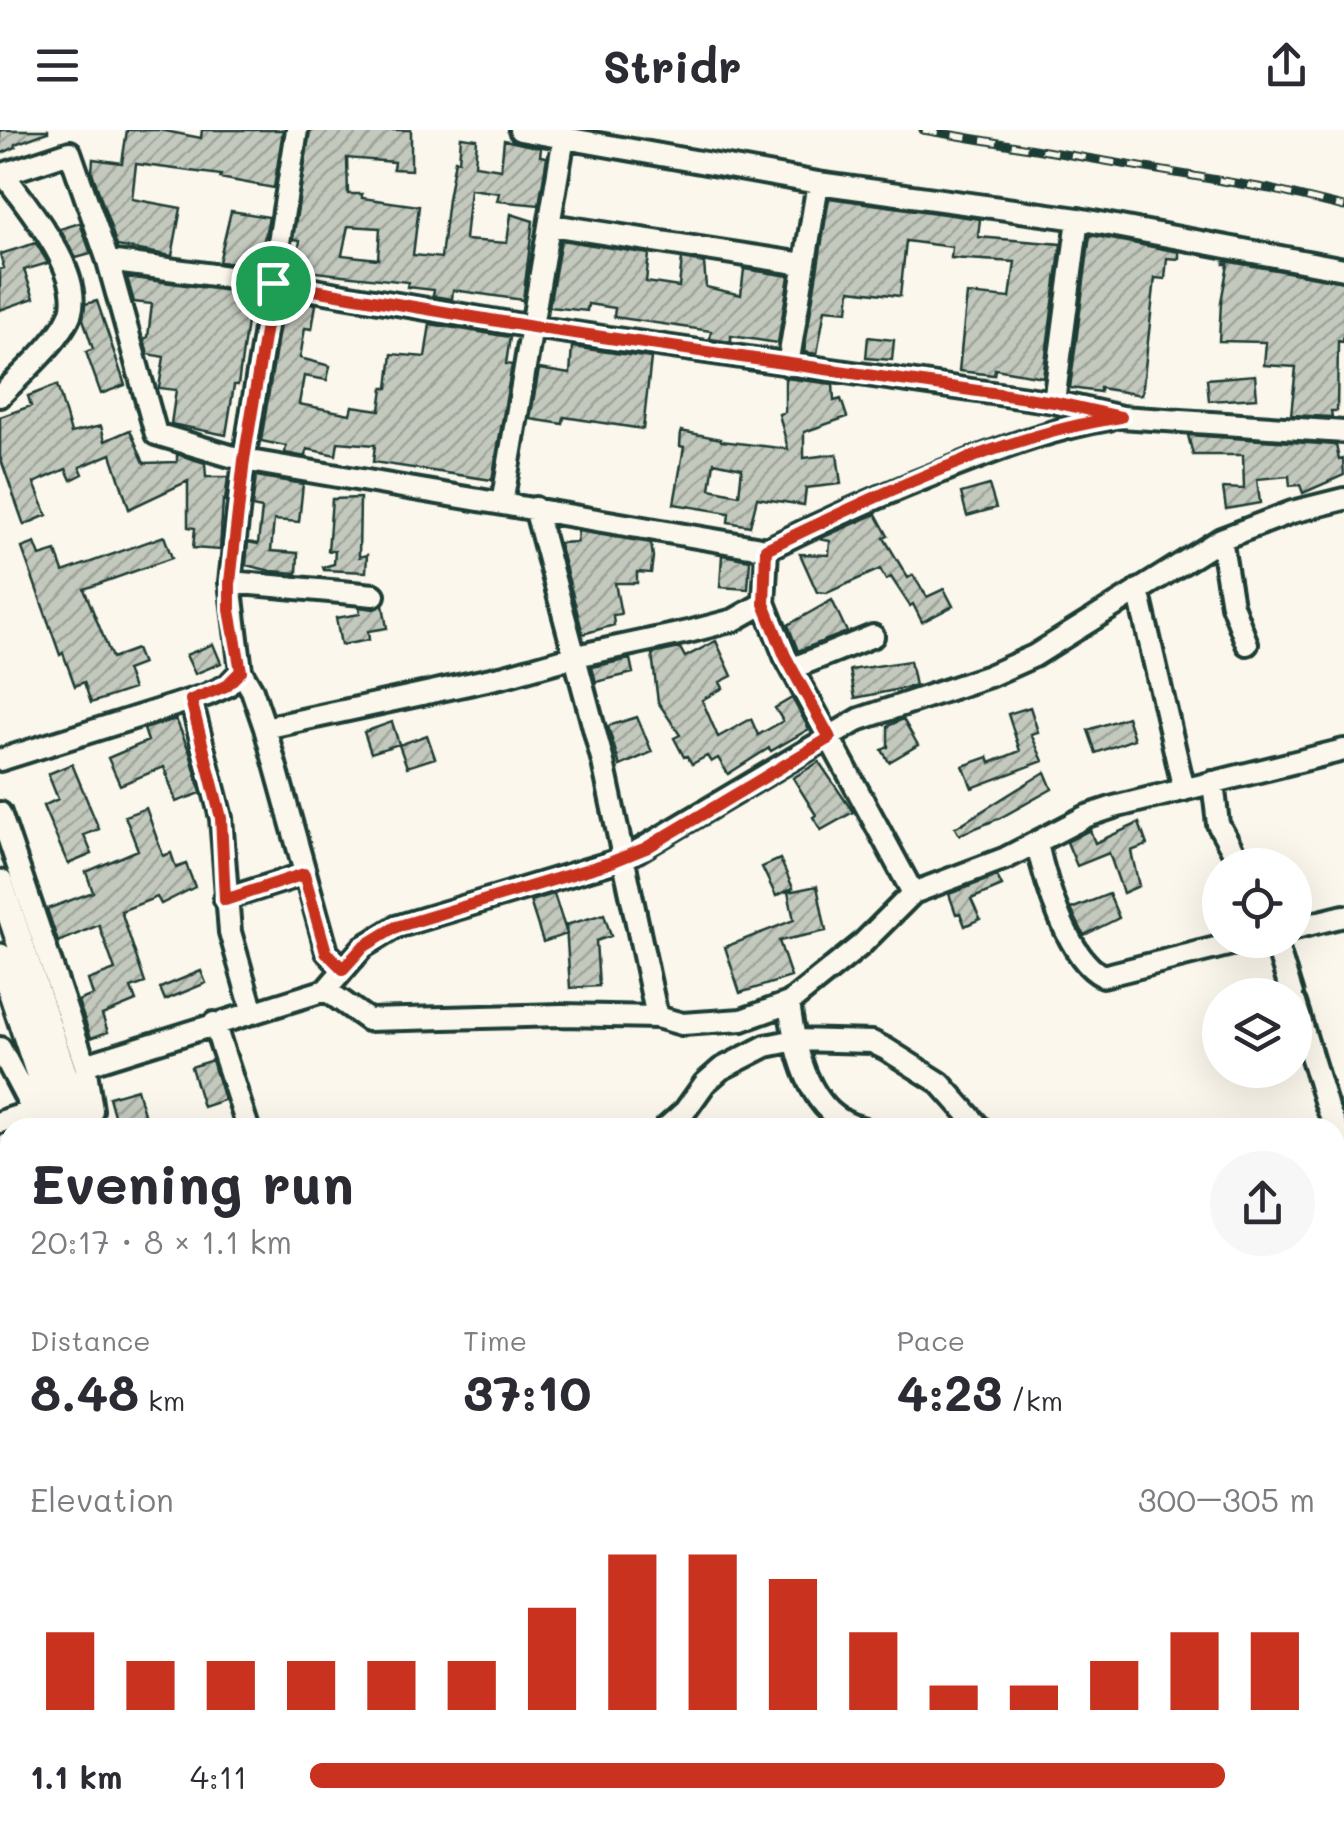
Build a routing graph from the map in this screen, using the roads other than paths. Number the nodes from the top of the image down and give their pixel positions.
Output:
1 (298, 130) edge
2 (520, 130) edge
3 (564, 137) junction
4 (2, 174) edge
5 (818, 183) junction
6 (1078, 219) junction
7 (551, 224) junction
8 (108, 261) junction
9 (803, 264) junction
10 (1344, 268) edge
11 (273, 283) junction
12 (533, 327) junction
13 (788, 364) junction
14 (0, 396) edge
15 (1054, 402) junction
16 (1121, 417) junction
17 (1344, 432) edge
18 (244, 460) junction
19 (1344, 499) edge
20 (502, 504) junction
21 (535, 508) junction
22 (1221, 539) junction
23 (766, 549) junction
24 (230, 582) junction
25 (1138, 590) junction
26 (374, 595) dead end
27 (764, 604) junction
28 (873, 636) dead end
29 (1247, 644) dead end
30 (576, 656) junction
31 (792, 668) junction
32 (241, 671) junction
33 (191, 700) junction
34 (265, 728) junction
35 (830, 738) junction
36 (1344, 750) edge
37 (0, 760) edge
38 (1214, 782) junction
39 (1184, 790) junction
40 (0, 814) edge
41 (1037, 844) junction
42 (1231, 848) edge
43 (626, 858) junction
44 (304, 874) junction
45 (0, 884) edge
46 (913, 894) junction
47 (225, 900) junction
48 (1344, 916) edge
49 (1312, 924) edge
50 (1202, 951) edge
51 (0, 957) edge
52 (343, 969) junction
53 (326, 990) junction
54 (789, 1003) junction
55 (253, 1012) junction
56 (657, 1017) junction
57 (214, 1023) junction
58 (796, 1040) junction
59 (0, 1048) edge
60 (1312, 1058) edge
61 (84, 1065) junction
62 (52, 1113) edge
63 (23, 1118) edge
64 (88, 1118) edge
65 (245, 1118) edge
66 (688, 1118) edge
67 (838, 1118) edge
68 (971, 1118) edge
69 (1332, 1118) edge

1 - 11 street
2 - 3 street
3 - 5 street
3 - 7 street
4 - 8 street
4 - 14 street
5 - 6 street
5 - 9 street
6 - 10 street
6 - 15 street
7 - 9 street
7 - 12 street
8 - 11 street
8 - 18 street
9 - 13 street
11 - 12 street
11 - 18 street
12 - 13 street
12 - 20 street
13 - 15 street
15 - 16 street
16 - 17 street
16 - 23 street
18 - 20 street
18 - 24 street
19 - 22 street
20 - 21 street
21 - 23 street
21 - 30 street
22 - 25 street
22 - 29 street
23 - 27 street
24 - 26 street
24 - 32 street
25 - 35 street
25 - 39 street
27 - 30 street
27 - 31 street
28 - 31 street
30 - 34 street
30 - 43 street
31 - 35 street
32 - 33 street
32 - 34 street
33 - 37 street
33 - 47 street
34 - 44 street
35 - 43 street
35 - 46 street
36 - 38 street
38 - 39 street
38 - 42 street
39 - 41 street
40 - 61 street
41 - 46 street
41 - 50 street
43 - 52 street
43 - 56 street
44 - 47 street
44 - 52 street
45 - 62 main road
46 - 54 street
47 - 55 street
48 - 49 street
51 - 62 main road
52 - 53 street
53 - 55 street
53 - 56 street
54 - 56 street
54 - 58 street
55 - 57 street
57 - 61 street
57 - 65 street
58 - 66 street
58 - 67 street
58 - 68 street
59 - 62 street
60 - 69 street
61 - 64 street
62 - 63 street

